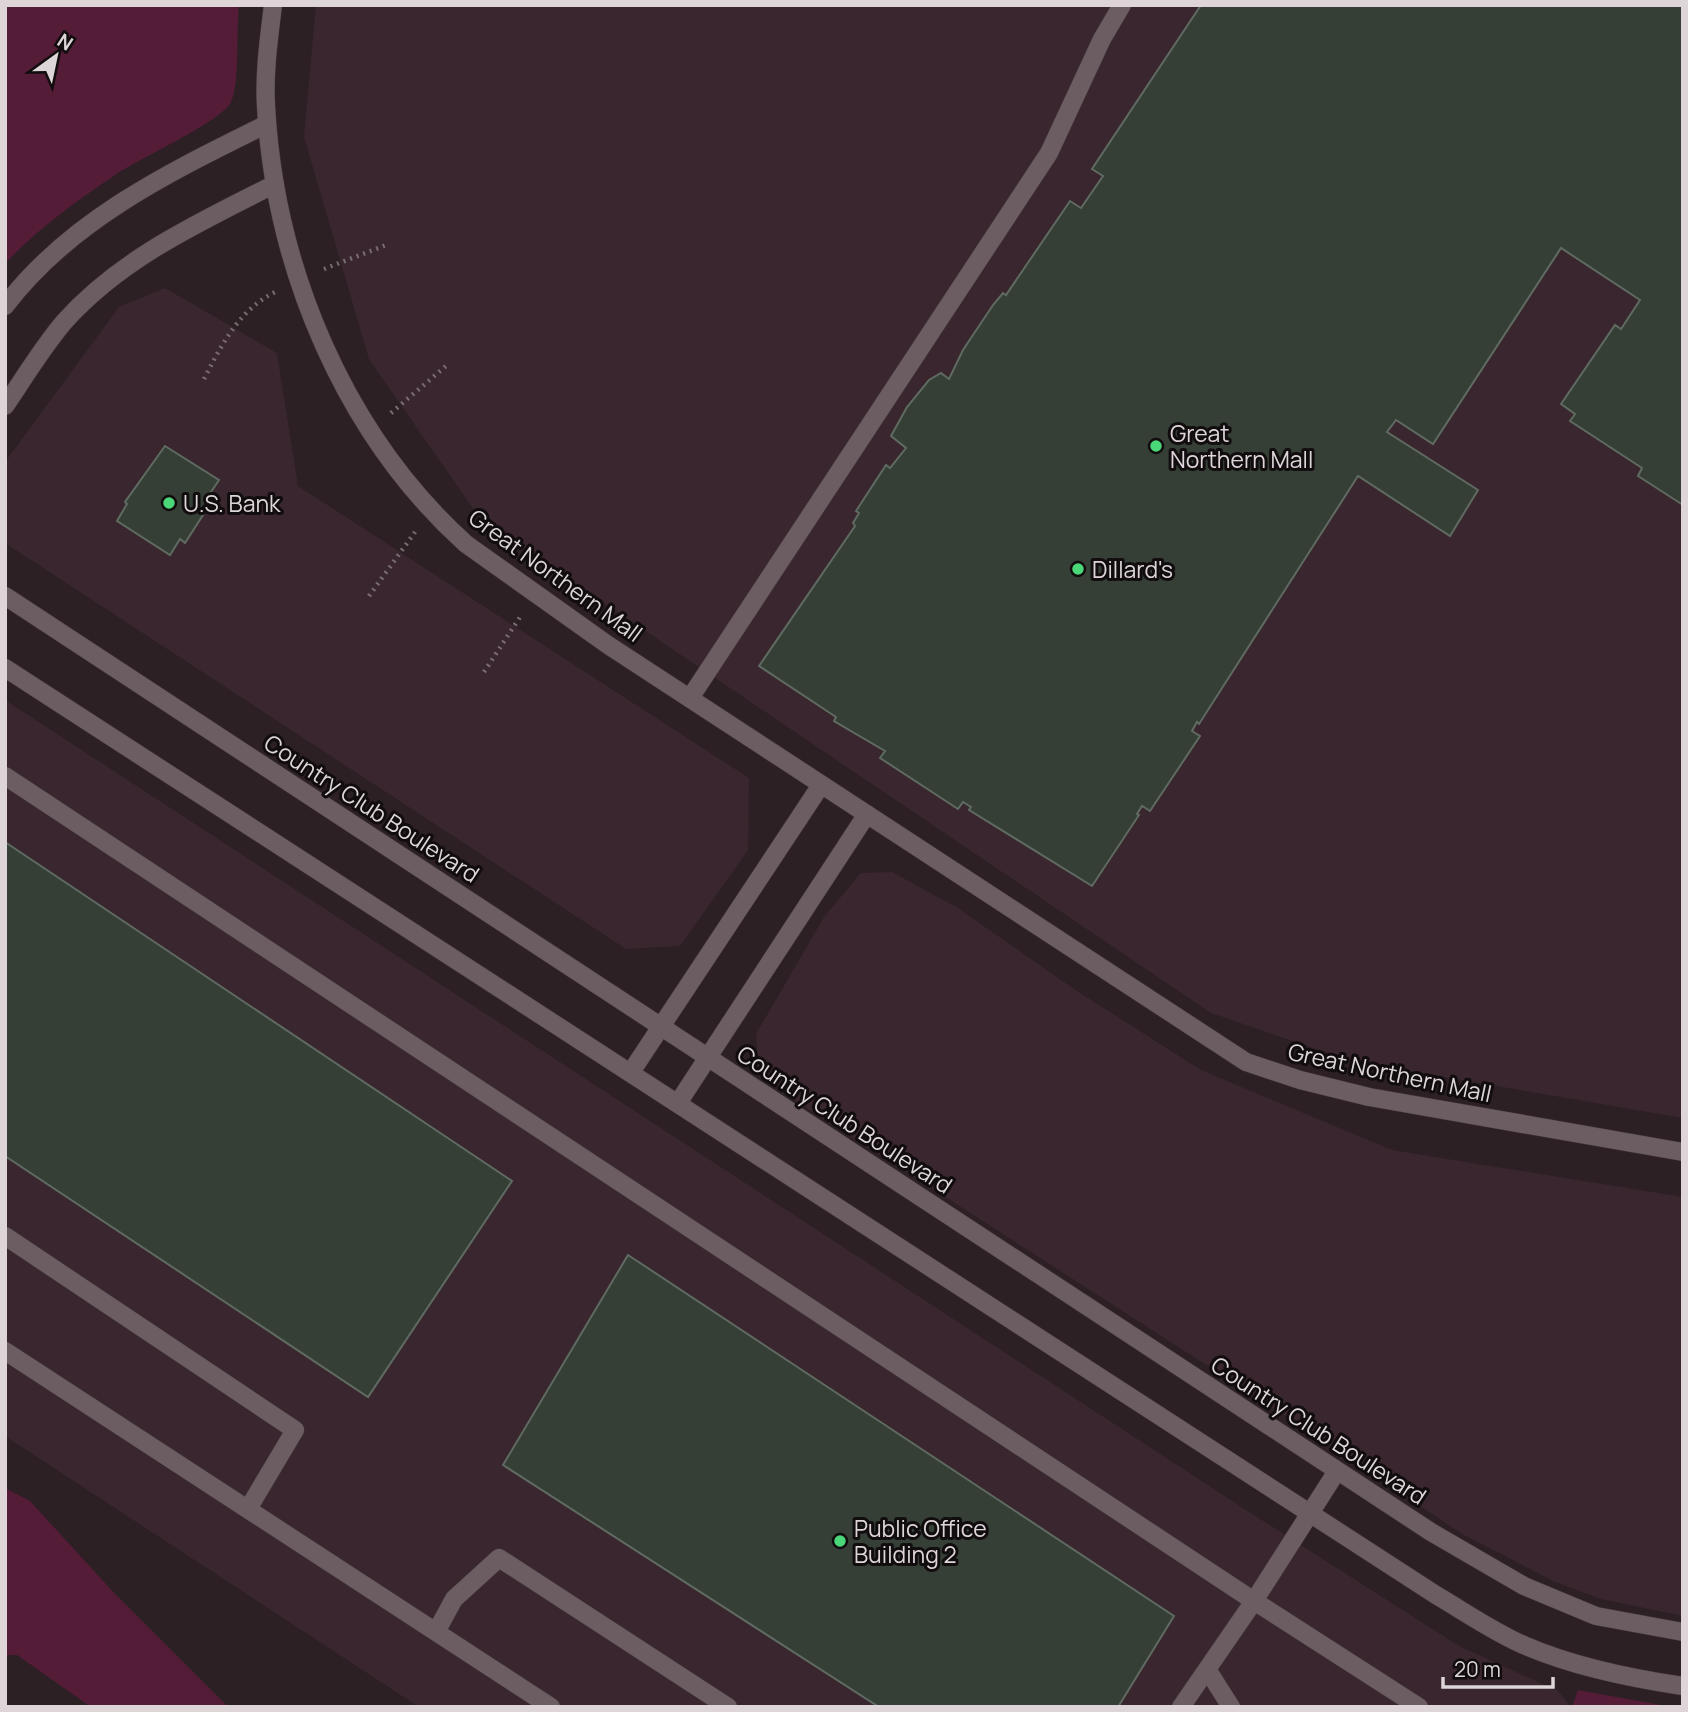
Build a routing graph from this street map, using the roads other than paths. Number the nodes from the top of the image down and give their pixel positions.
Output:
1 (274, 5) edge
2 (1122, 5) edge
3 (267, 124) junction
4 (275, 184) junction
5 (5, 306) edge
6 (5, 406) edge
7 (5, 596) edge
8 (5, 668) edge
9 (690, 698) junction
10 (5, 776) edge
11 (821, 785) junction
12 (867, 814) junction
13 (660, 1027) junction
14 (706, 1057) junction
15 (631, 1072) junction
16 (678, 1103) junction
17 (1683, 1152) edge
18 (5, 1236) edge
19 (5, 1351) edge
20 (1337, 1471) junction
21 (248, 1509) junction
22 (1309, 1512) junction
23 (1254, 1601) junction
24 (436, 1632) junction
25 (1683, 1632) edge
26 (1207, 1669) junction
27 (1683, 1686) edge
28 (551, 1707) edge
29 (728, 1707) edge
30 (1181, 1707) edge
31 (1231, 1707) edge
32 (1419, 1707) edge

1 - 3 street, Great Northern Mall
2 - 9 street
3 - 4 street, Great Northern Mall
3 - 5 street
4 - 6 street
4 - 9 street, Great Northern Mall
7 - 13 street, Country Club Boulevard
8 - 15 street
9 - 11 street, Great Northern Mall
10 - 23 street
11 - 12 street, Great Northern Mall
11 - 13 street
12 - 14 street
12 - 17 street, Great Northern Mall
13 - 14 street, Country Club Boulevard
13 - 15 street
14 - 16 street
14 - 20 street, Country Club Boulevard
15 - 16 street
16 - 22 street
18 - 21 street
19 - 21 street
20 - 22 street
20 - 25 street, Country Club Boulevard
21 - 24 street
22 - 23 street
22 - 27 street
23 - 26 street
23 - 32 street
24 - 28 street
24 - 29 street
26 - 30 street
26 - 31 street

